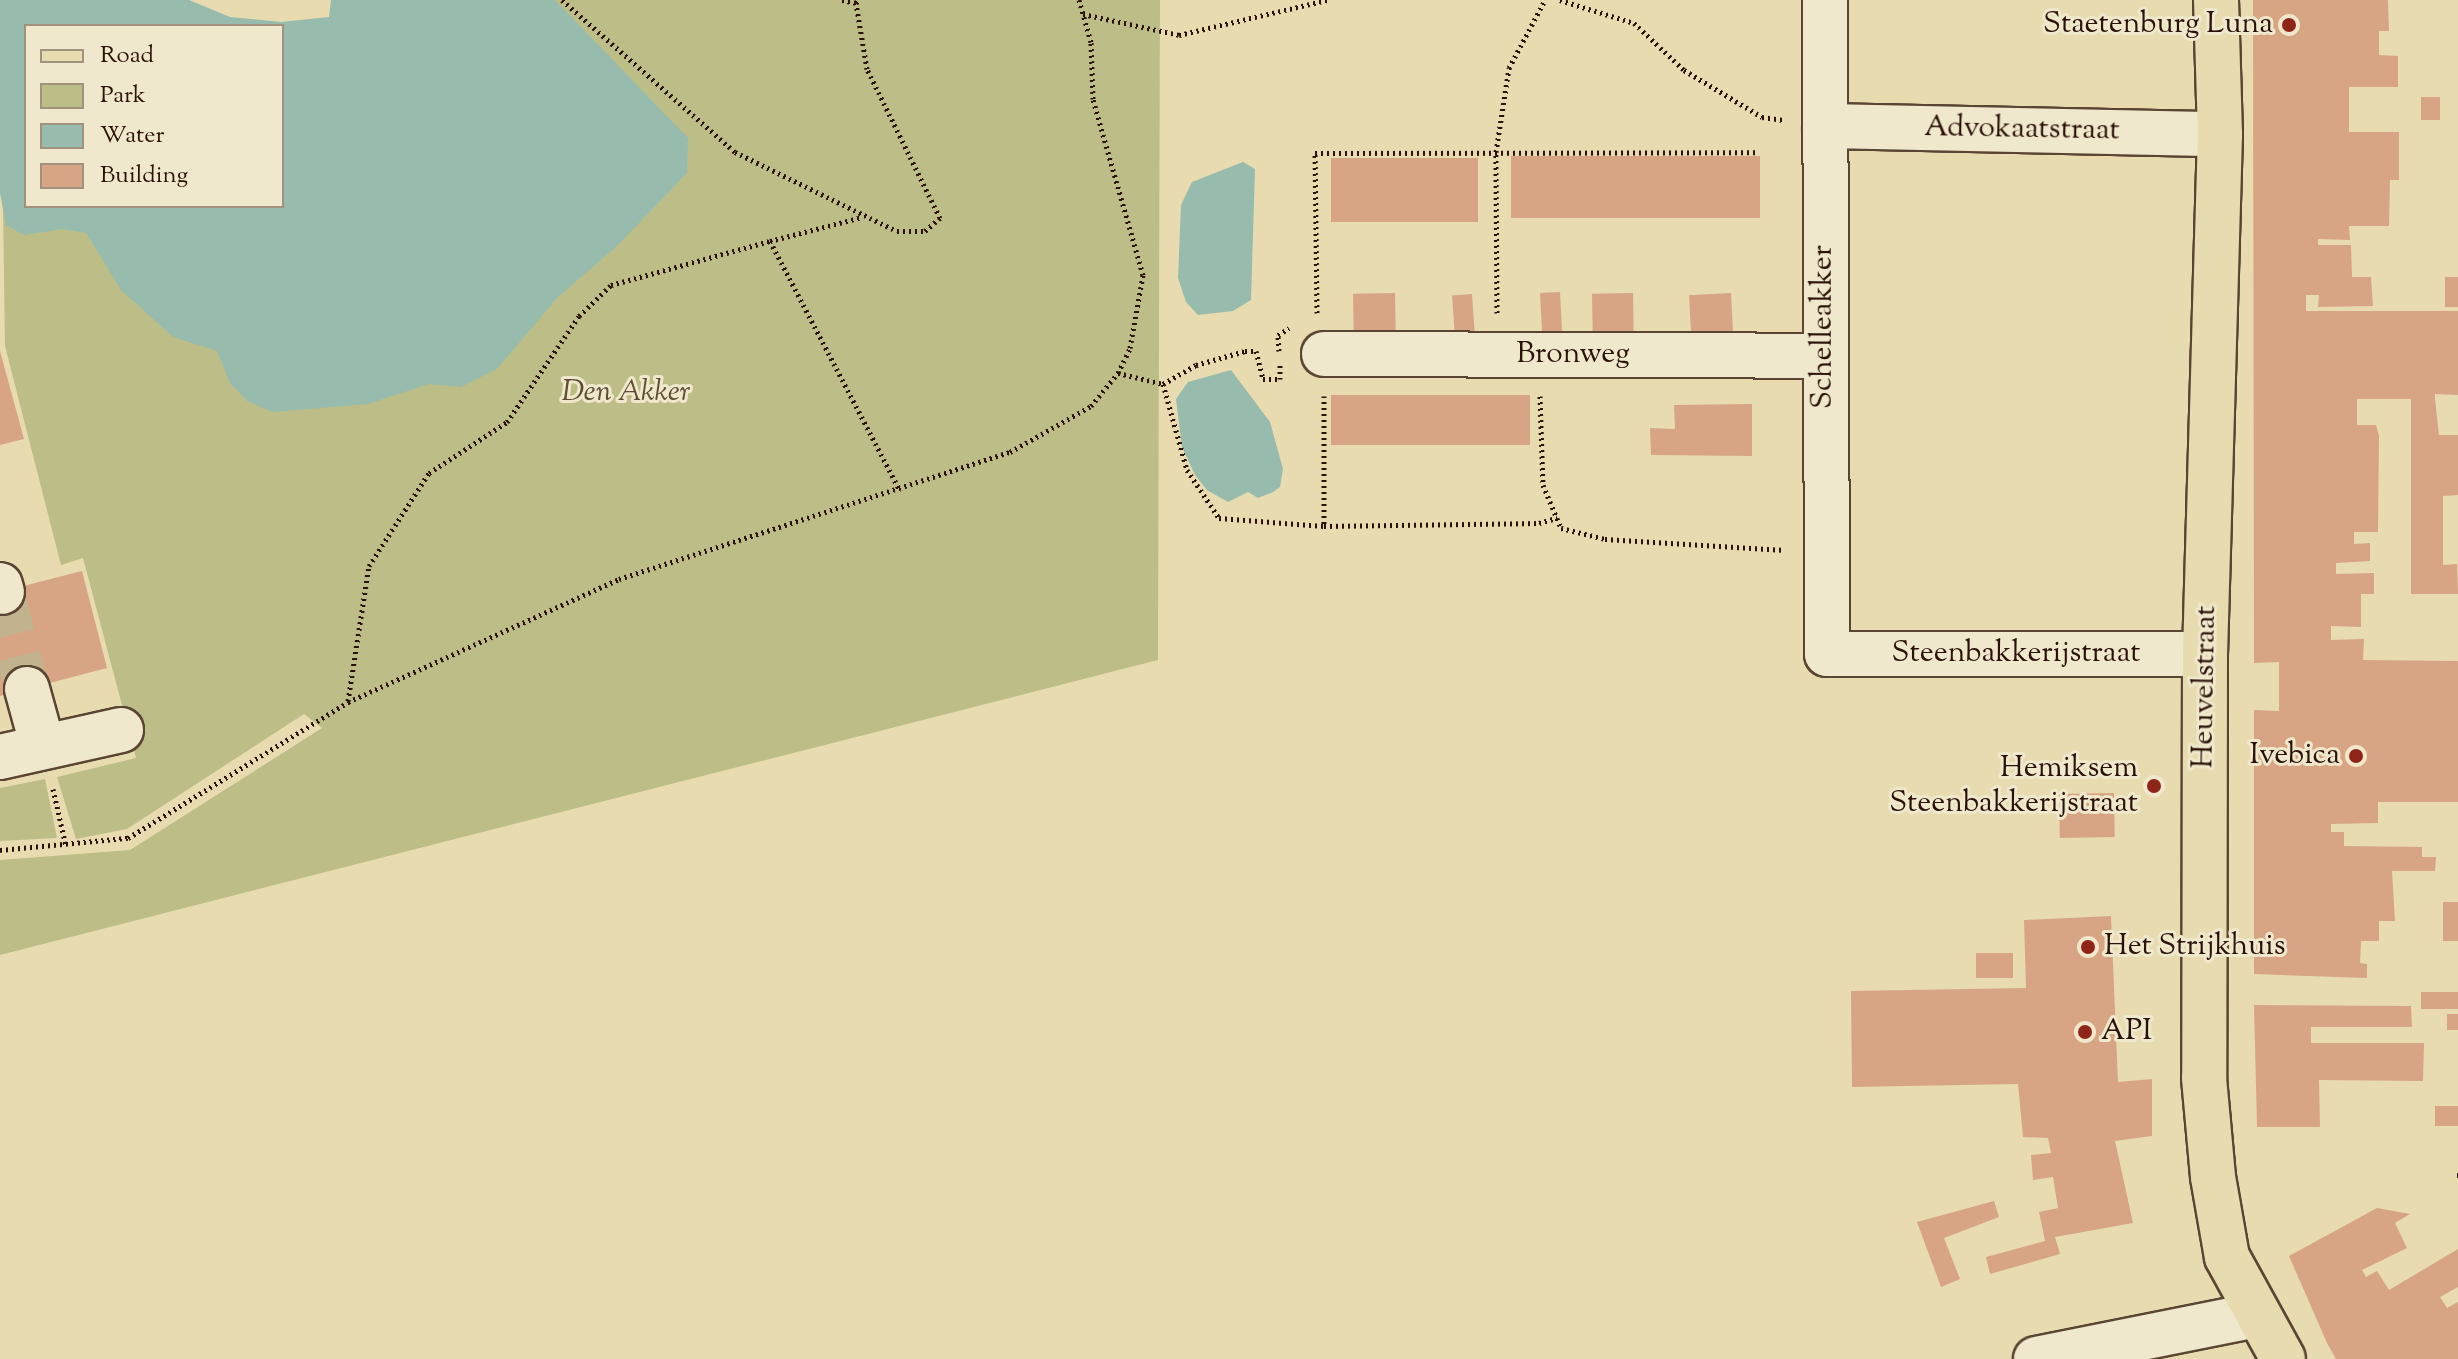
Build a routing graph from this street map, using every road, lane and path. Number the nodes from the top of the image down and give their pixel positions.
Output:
1 (562, 0) edge
2 (842, 0) edge
3 (1079, 0) edge
4 (1327, 0) edge
5 (1545, 0) edge
6 (1560, 0) edge
7 (1825, 0) edge
8 (2216, 0) edge
9 (857, 2) edge
10 (1083, 14) junction
11 (1825, 126) junction
12 (2220, 134) junction
13 (1496, 152) junction
14 (1759, 152) dead end
15 (863, 217) junction
16 (770, 241) junction
17 (1283, 329) dead end
18 (1320, 340) junction
19 (1278, 345) dead end
20 (1518, 355) junction
21 (1822, 356) junction
22 (1280, 368) dead end
23 (1118, 373) junction
24 (1163, 384) junction
25 (900, 491) junction
26 (1557, 518) junction
27 (1324, 526) junction
28 (1826, 552) junction
29 (1827, 654) joint
30 (2205, 654) junction
31 (27, 689) tunnel mouth
32 (348, 702) junction
33 (121, 730) dead end
34 (43, 747) junction
35 (0, 757) edge
36 (66, 846) junction
37 (0, 850) edge
38 (2257, 1315) junction
39 (2036, 1359) edge
40 (2283, 1359) edge

1 - 15 path
2 - 9 path
3 - 10 path
4 - 10 path
5 - 13 path
6 - 11 path
7 - 11 street, Schelleakker
8 - 12 main road, Heuvelstraat
9 - 15 path
10 - 23 path
11 - 12 street, Advokaatstraat
11 - 21 street, Schelleakker
12 - 30 main road, Heuvelstraat
13 - 14 path
13 - 18 path
13 - 20 path
15 - 16 path
16 - 25 path
16 - 32 path
17 - 19 path
18 - 20 street, Bronweg
18 - 27 path
20 - 21 street, Bronweg
20 - 26 path
21 - 28 street, Schelleakker
22 - 24 path
23 - 24 path
23 - 25 path
24 - 27 path
25 - 32 path
26 - 27 path
26 - 28 path
28 - 29 street, Schelleakker
29 - 30 street, Steenbakkerijstraat
30 - 38 main road, Heuvelstraat
31 - 34 street
32 - 36 path
33 - 34 street
34 - 35 street
34 - 36 path
36 - 37 path
38 - 39 street
38 - 40 main road, Heuvelstraat

